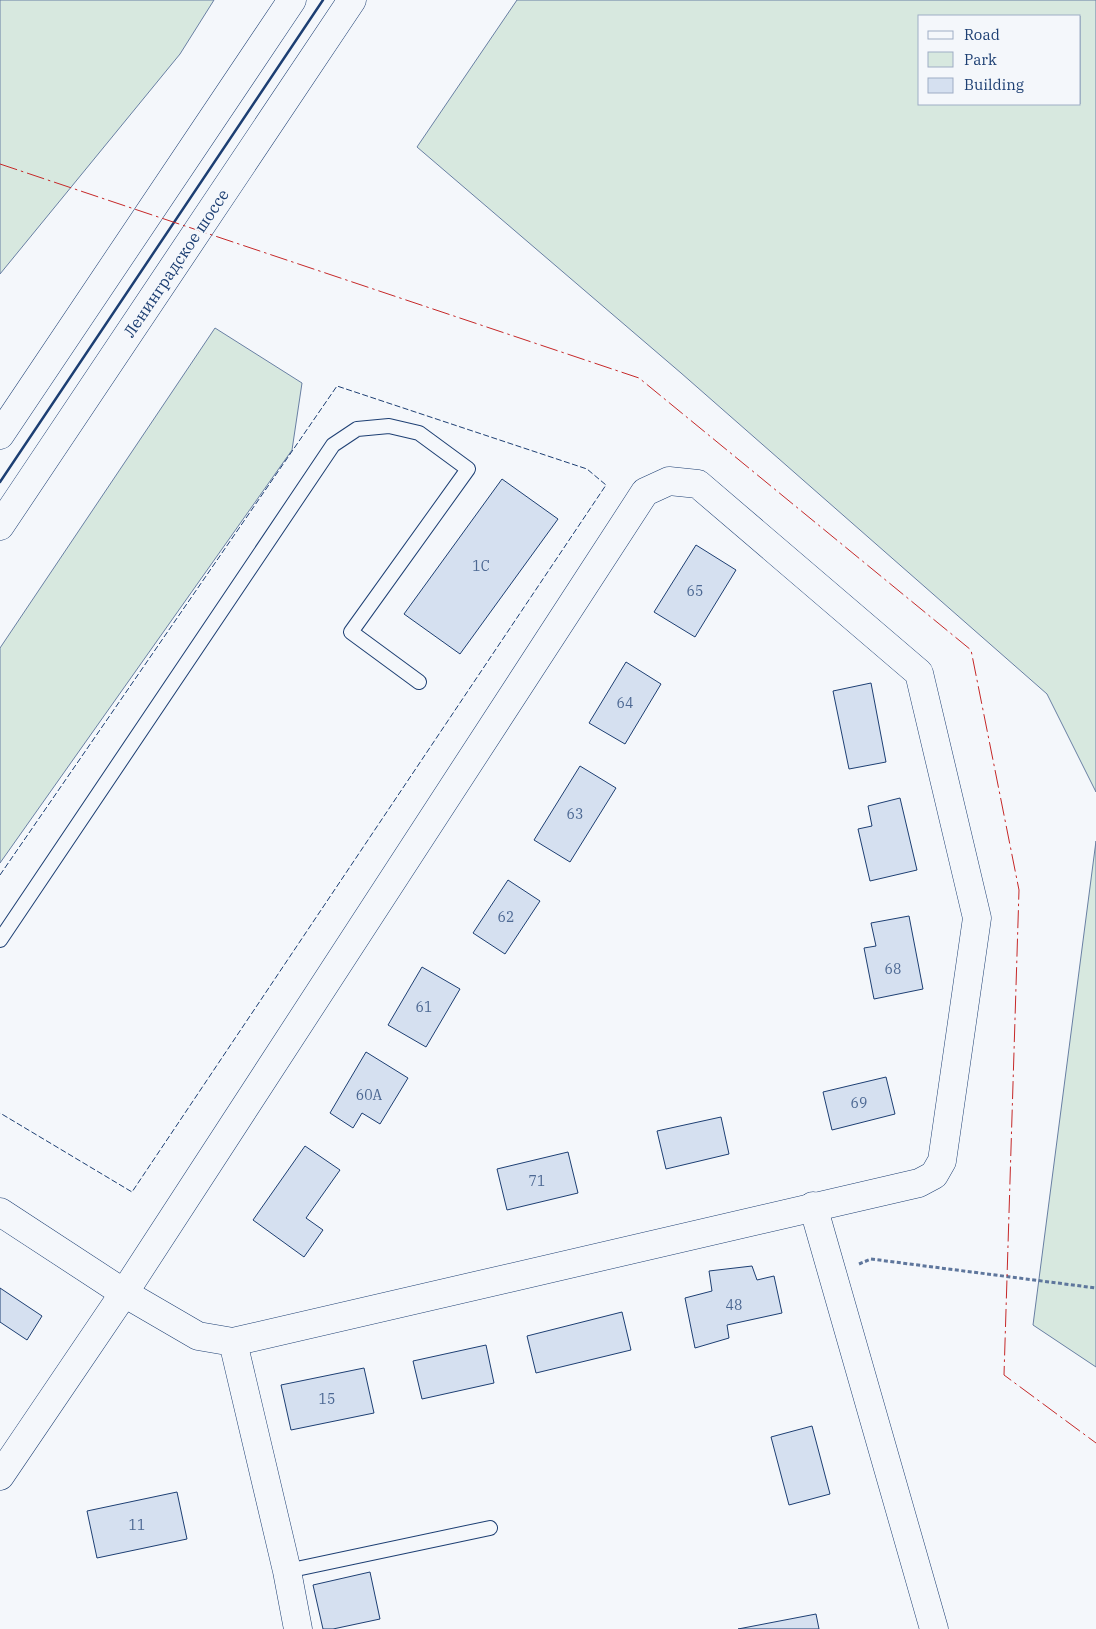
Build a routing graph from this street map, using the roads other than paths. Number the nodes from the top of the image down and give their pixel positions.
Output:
1 (292, 0) edge
2 (352, 0) edge
3 (0, 435) edge
4 (0, 526) edge
5 (419, 682) dead end
6 (0, 940) edge
7 (813, 1206) junction
8 (0, 1212) edge
9 (124, 1293) junction
10 (233, 1342) junction
11 (0, 1476) edge
12 (490, 1528) dead end
13 (287, 1571) junction
14 (298, 1629) edge
15 (934, 1629) edge

1 - 3 main road
2 - 4 main road, Ленинградское шоссе
5 - 6 lane
7 - 9 main road
7 - 10 main road
7 - 15 main road
8 - 9 main road
9 - 10 main road
9 - 11 main road
10 - 13 main road
12 - 13 lane
13 - 14 main road

